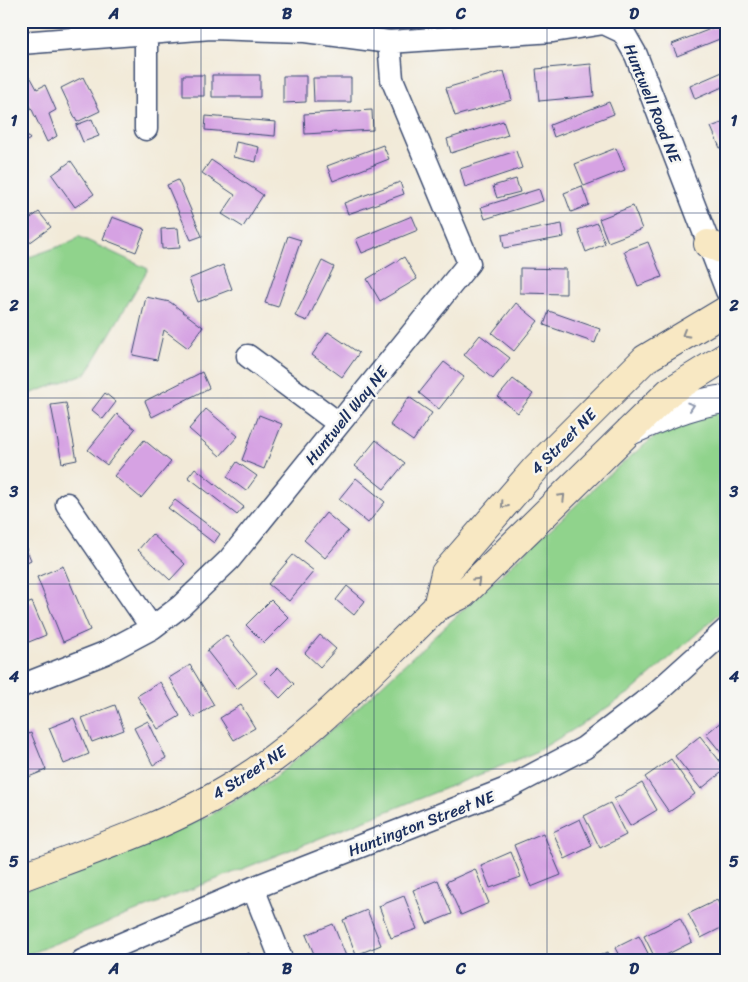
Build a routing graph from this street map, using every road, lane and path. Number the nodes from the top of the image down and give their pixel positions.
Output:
1 (146, 32) junction
2 (389, 42) junction
3 (21, 43) edge
4 (146, 129) dead end
5 (717, 248) edge
6 (727, 291) edge
7 (727, 310) edge
8 (248, 356) dead end
9 (727, 356) edge
10 (727, 399) edge
11 (338, 423) junction
12 (630, 431) junction
13 (67, 504) dead end
14 (437, 607) junction
15 (152, 628) junction
16 (727, 629) edge
17 (21, 686) edge
18 (91, 851) junction
19 (21, 856) edge
20 (21, 877) edge
21 (253, 888) junction
22 (82, 961) edge
23 (282, 961) edge

1 - 2 street, Huntwell Road NE
1 - 3 street, Huntwell Road NE
1 - 4 street
2 - 5 street, Huntwell Road NE
2 - 11 street, Huntwell Way NE
5 - 6 street, Huntwell Road NE
7 -> 14 main road, 4 Street NE
8 - 11 street
9 - 12 main road, 4 Street NE
12 -> 10 street
11 - 15 street, Huntwell Way NE
14 -> 12 main road, 4 Street NE
13 - 15 street
14 - 18 main road, 4 Street NE
15 - 17 street, Huntwell Way NE
16 - 21 street, Huntington Street NE
18 - 19 main road
18 - 20 main road, 4 Street NE
21 - 22 street, Huntington Street NE
21 - 23 street

